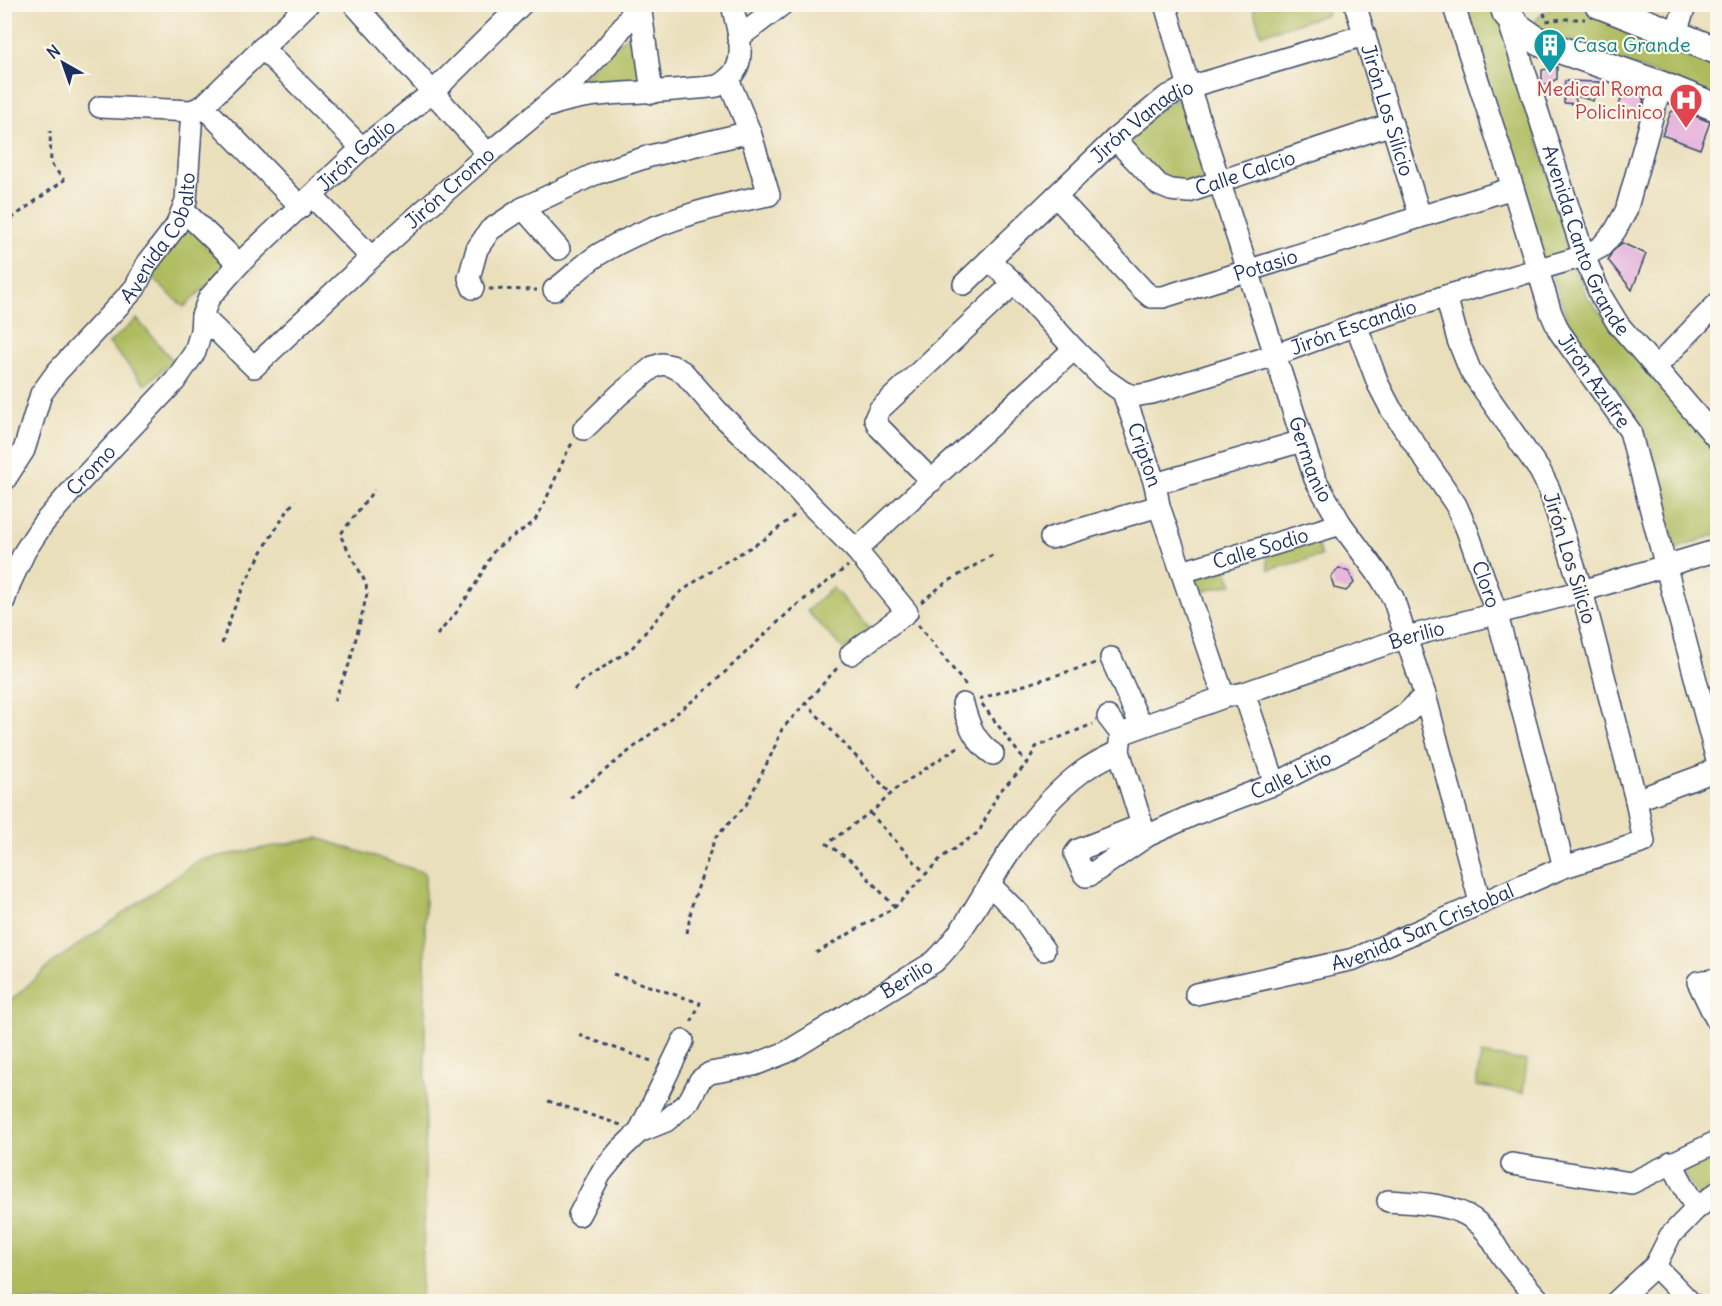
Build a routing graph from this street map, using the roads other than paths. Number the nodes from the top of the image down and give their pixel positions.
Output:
1 (308, 4) edge
2 (522, 4) edge
3 (639, 4) edge
4 (732, 4) edge
5 (783, 4) edge
6 (1165, 4) edge
7 (1355, 4) edge
8 (1453, 4) edge
9 (1686, 4) edge
10 (1508, 7) edge
11 (366, 8) edge
12 (1603, 10) edge
13 (1676, 34) junction
14 (1365, 35) junction
15 (738, 38) junction
16 (262, 48) junction
17 (1718, 51) edge
18 (728, 79) junction
19 (1661, 85) junction
20 (1190, 87) junction
21 (433, 92) junction
22 (652, 93) junction
23 (100, 106) dead end
24 (1718, 108) edge
25 (197, 109) junction
26 (543, 109) junction
27 (1392, 124) junction
28 (750, 132) junction
29 (1115, 139) junction
30 (362, 148) junction
31 (488, 154) junction
32 (1220, 183) junction
33 (1513, 188) junction
34 (1056, 196) junction
35 (306, 202) junction
36 (523, 208) junction
37 (183, 210) junction
38 (1420, 216) junction
39 (559, 249) dead end
40 (1584, 256) junction
41 (371, 257) junction
42 (989, 260) junction
43 (239, 264) junction
44 (1248, 270) junction
45 (1538, 270) junction
46 (1014, 283) junction
47 (964, 284) dead end
48 (472, 288) road end
49 (554, 290) road end
50 (1446, 296) junction
51 (1718, 303) edge
52 (202, 316) junction
53 (1356, 325) junction
54 (1074, 349) junction
55 (195, 352) joint
56 (1275, 355) junction
57 (1655, 368) junction
58 (1122, 392) junction
59 (584, 429) road end
60 (1718, 440) edge
61 (1302, 441) junction
62 (4, 481) edge
63 (932, 481) junction
64 (1155, 484) junction
65 (1159, 506) junction
66 (1341, 524) junction
67 (1051, 538) dead end
68 (1718, 550) edge
69 (859, 553) junction
70 (1667, 567) junction
71 (1182, 572) junction
72 (1582, 591) junction
73 (4, 601) edge
74 (1497, 615) junction
75 (1407, 638) junction
76 (851, 654) road end
77 (1111, 658) road end
78 (1425, 694) junction
79 (1234, 695) junction
80 (963, 704) road end
81 (1141, 726) junction
82 (1116, 734) junction
83 (993, 753) dead end
84 (1718, 765) edge
85 (1275, 784) junction
86 (1636, 800) junction
87 (1644, 842) joint
88 (1564, 867) junction
89 (989, 884) junction
90 (1480, 902) junction
91 (1044, 950) dead end
92 (1708, 980) edge
93 (1196, 994) dead end
94 (1718, 1023) edge
95 (683, 1041) road end
96 (639, 1132) junction
97 (1718, 1141) edge
98 (1671, 1162) junction
99 (1512, 1164) dead end
100 (1718, 1192) edge
101 (1388, 1201) dead end
102 (1696, 1209) junction
103 (579, 1215) dead end
104 (1655, 1266) junction
105 (1540, 1302) edge
106 (1616, 1302) edge
107 (1690, 1302) edge

1 - 16 street
2 - 21 street, Jirón Galio
3 - 22 street
3 - 26 street, Jirón Cromo
4 - 15 street
5 - 15 street
6 - 20 street, Germanio
7 - 14 street, Jirón Los Silicio
8 - 33 street, Jirón Azufre
9 - 13 street
10 - 19 main road
10 - 40 street, Avenida Canto Grande
11 - 21 street
12 - 13 main road
13 - 17 main road
14 - 20 street, Jirón Vanadio
14 - 27 street, Jirón Los Silicio
15 - 18 street
16 - 25 street
16 - 30 street
18 - 22 street
18 - 28 street
19 - 24 main road
19 - 40 street, Jirón Escandio
20 - 29 street, Jirón Vanadio
20 - 32 street, Germanio
21 - 30 street, Jirón Galio
21 - 31 street
22 - 26 street
23 - 25 street
25 - 35 street
25 - 37 street, Avenida Cobalto
26 - 31 street, Jirón Cromo
27 - 32 street, Calle Calcio
27 - 38 street, Jirón Los Silicio
28 - 36 street
28 - 49 street
29 - 32 street, Calle Calcio
29 - 34 street, Jirón Vanadio
30 - 35 street, Jirón Galio
31 - 41 street, Jirón Cromo
32 - 44 street, Germanio
33 - 38 street, Potasio
33 - 45 street, Jirón Azufre
34 - 42 street, Jirón Vanadio
34 - 44 street, Potasio
35 - 41 street
35 - 43 street, Jirón Galio
36 - 39 street
36 - 48 street
37 - 43 street
37 - 62 street, Avenida Cobalto
38 - 44 street, Potasio
40 - 45 street, Jirón Escandio
40 - 57 street, Avenida Canto Grande
41 - 52 street, Jirón Cromo
42 - 46 street
42 - 47 street, Jirón Vanadio
43 - 52 street, Jirón Galio
44 - 56 street, Germanio
45 - 50 street, Jirón Escandio
45 - 70 street, Jirón Azufre
46 - 54 street
46 - 63 street
50 - 53 street, Jirón Escandio
50 - 72 street, Jirón Los Silicio
51 - 57 street
52 - 55 street, Jirón Galio
53 - 56 street, Jirón Escandio
53 - 74 street, Cloro
54 - 58 street
54 - 63 street
55 - 73 street, Cromo
56 - 58 street, Jirón Escandio
56 - 61 street, Germanio
57 - 60 street, Avenida Canto Grande
58 - 64 street, Cripton
59 - 69 street
61 - 64 street
61 - 66 street, Germanio
63 - 69 street
64 - 65 street, Cripton
65 - 67 street
65 - 71 street, Cripton
66 - 71 street, Calle Sodio
66 - 75 street, Germanio
68 - 70 street, Berilio
69 - 76 street
70 - 72 street, Berilio
70 - 84 street, Jirón Azufre
71 - 79 street, Cripton
72 - 74 street, Berilio
72 - 86 street, Jirón Los Silicio
74 - 75 street, Berilio
74 - 88 street, Cloro
75 - 78 street, Germanio
75 - 79 street, Berilio
77 - 81 street
78 - 85 street, Calle Litio
78 - 90 street, Germanio
79 - 81 street, Berilio
79 - 85 street, Cripton
80 - 83 street
81 - 82 street, Berilio
82 - 85 street, Calle Litio
82 - 89 street, Berilio
84 - 86 street
86 - 87 street, Jirón Los Silicio
87 - 88 street, Avenida San Cristobal
88 - 90 street, Avenida San Cristobal
89 - 91 street
89 - 96 street, Berilio
90 - 93 street, Avenida San Cristobal
92 - 94 street
95 - 96 street
96 - 103 street
97 - 98 street
98 - 99 street
98 - 102 street
100 - 102 street
101 - 105 street
102 - 104 street
104 - 106 street
104 - 107 street

